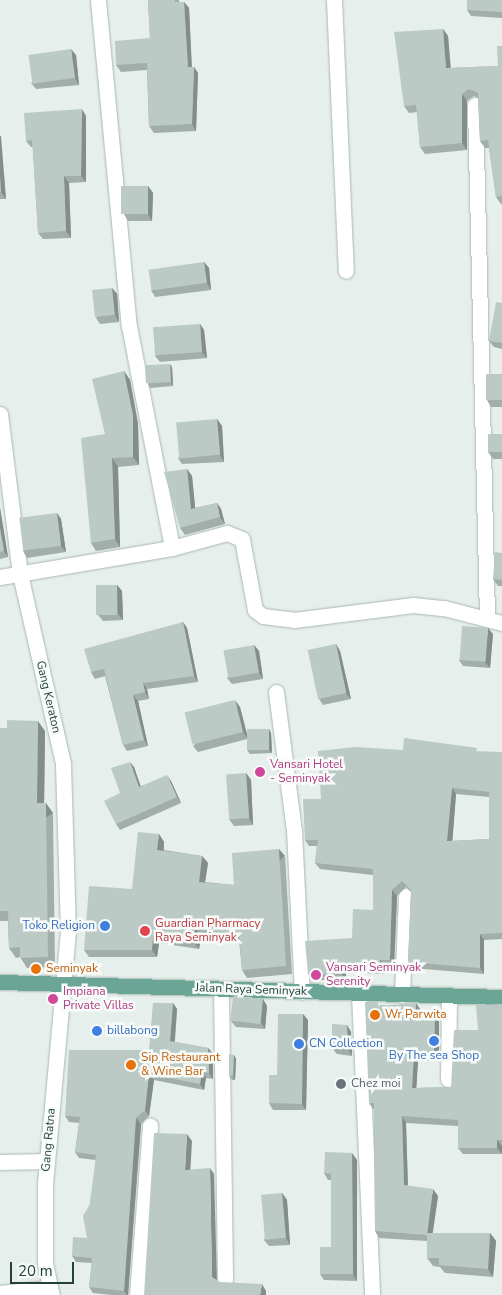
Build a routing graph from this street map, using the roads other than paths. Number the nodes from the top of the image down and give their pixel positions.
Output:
1 (98, 0) edge
2 (334, 0) edge
3 (475, 106) dead end
4 (346, 272) dead end
5 (0, 414) edge
6 (172, 548) junction
7 (20, 574) junction
8 (0, 577) edge
9 (487, 619) junction
10 (502, 623) edge
11 (276, 692) dead end
12 (406, 896) edge
13 (0, 982) edge
14 (65, 984) junction
15 (221, 989) junction
16 (302, 992) junction
17 (359, 994) junction
18 (402, 995) junction
19 (449, 996) junction
20 (502, 997) edge
21 (448, 1079) dead end
22 (150, 1125) dead end
23 (47, 1161) junction
24 (0, 1162) edge
25 (225, 1280) edge
26 (50, 1292) edge
27 (0, 1293) edge
28 (137, 1295) edge
29 (372, 1295) edge

1 - 6 street
2 - 4 street
3 - 9 street
5 - 7 street, Gang Keraton
6 - 7 street
6 - 9 street
7 - 8 street
7 - 14 street, Gang Keraton
9 - 10 street
11 - 16 street
12 - 18 street
13 - 14 main road, Jalan Raya Seminyak
14 - 15 main road, Jalan Raya Seminyak
14 - 23 street, Gang Ratna
15 - 16 main road, Jalan Raya Seminyak
15 - 25 street
16 - 17 main road, Jalan Raya Seminyak
17 - 18 main road, Jalan Raya Seminyak
17 - 29 street
18 - 19 main road, Jalan Raya Seminyak
19 - 20 main road, Jalan Raya Seminyak
19 - 21 street
22 - 28 street
23 - 24 street
23 - 26 street, Gang Ratna
26 - 27 street

